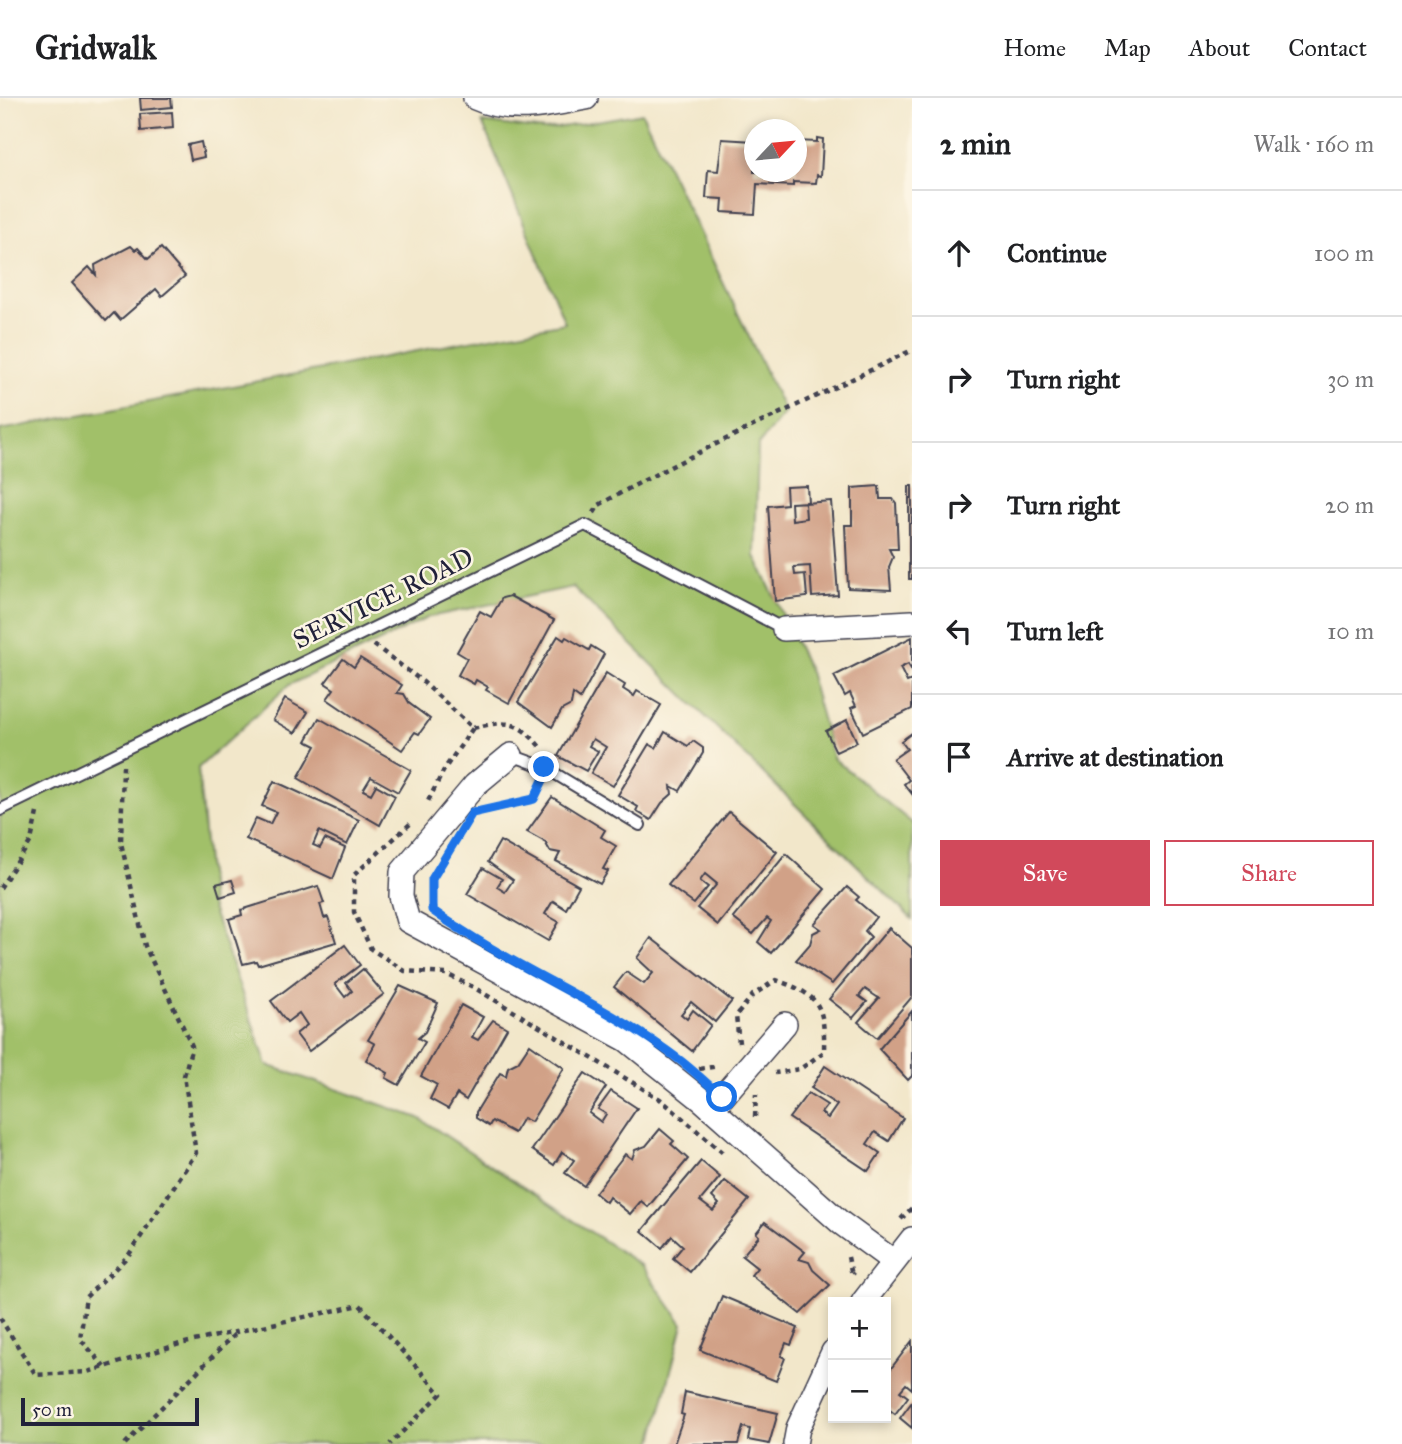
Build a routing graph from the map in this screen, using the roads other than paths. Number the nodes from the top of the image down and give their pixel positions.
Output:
1 (475, 98) edge
2 (586, 98) edge
3 (912, 622) edge
4 (784, 629) joint
5 (511, 755) joint
6 (0, 810) edge
7 (640, 825) dead end
8 (785, 1024) dead end
9 (717, 1103) junction
10 (912, 1239) edge
11 (893, 1261) junction
12 (867, 1297) edge
13 (829, 1360) edge
14 (795, 1444) edge

1 - 2 street
3 - 4 street
4 - 6 lane, SERVICE ROAD
5 - 7 lane
5 - 9 street
8 - 9 street
9 - 11 street
10 - 11 street
11 - 12 street
13 - 14 street

